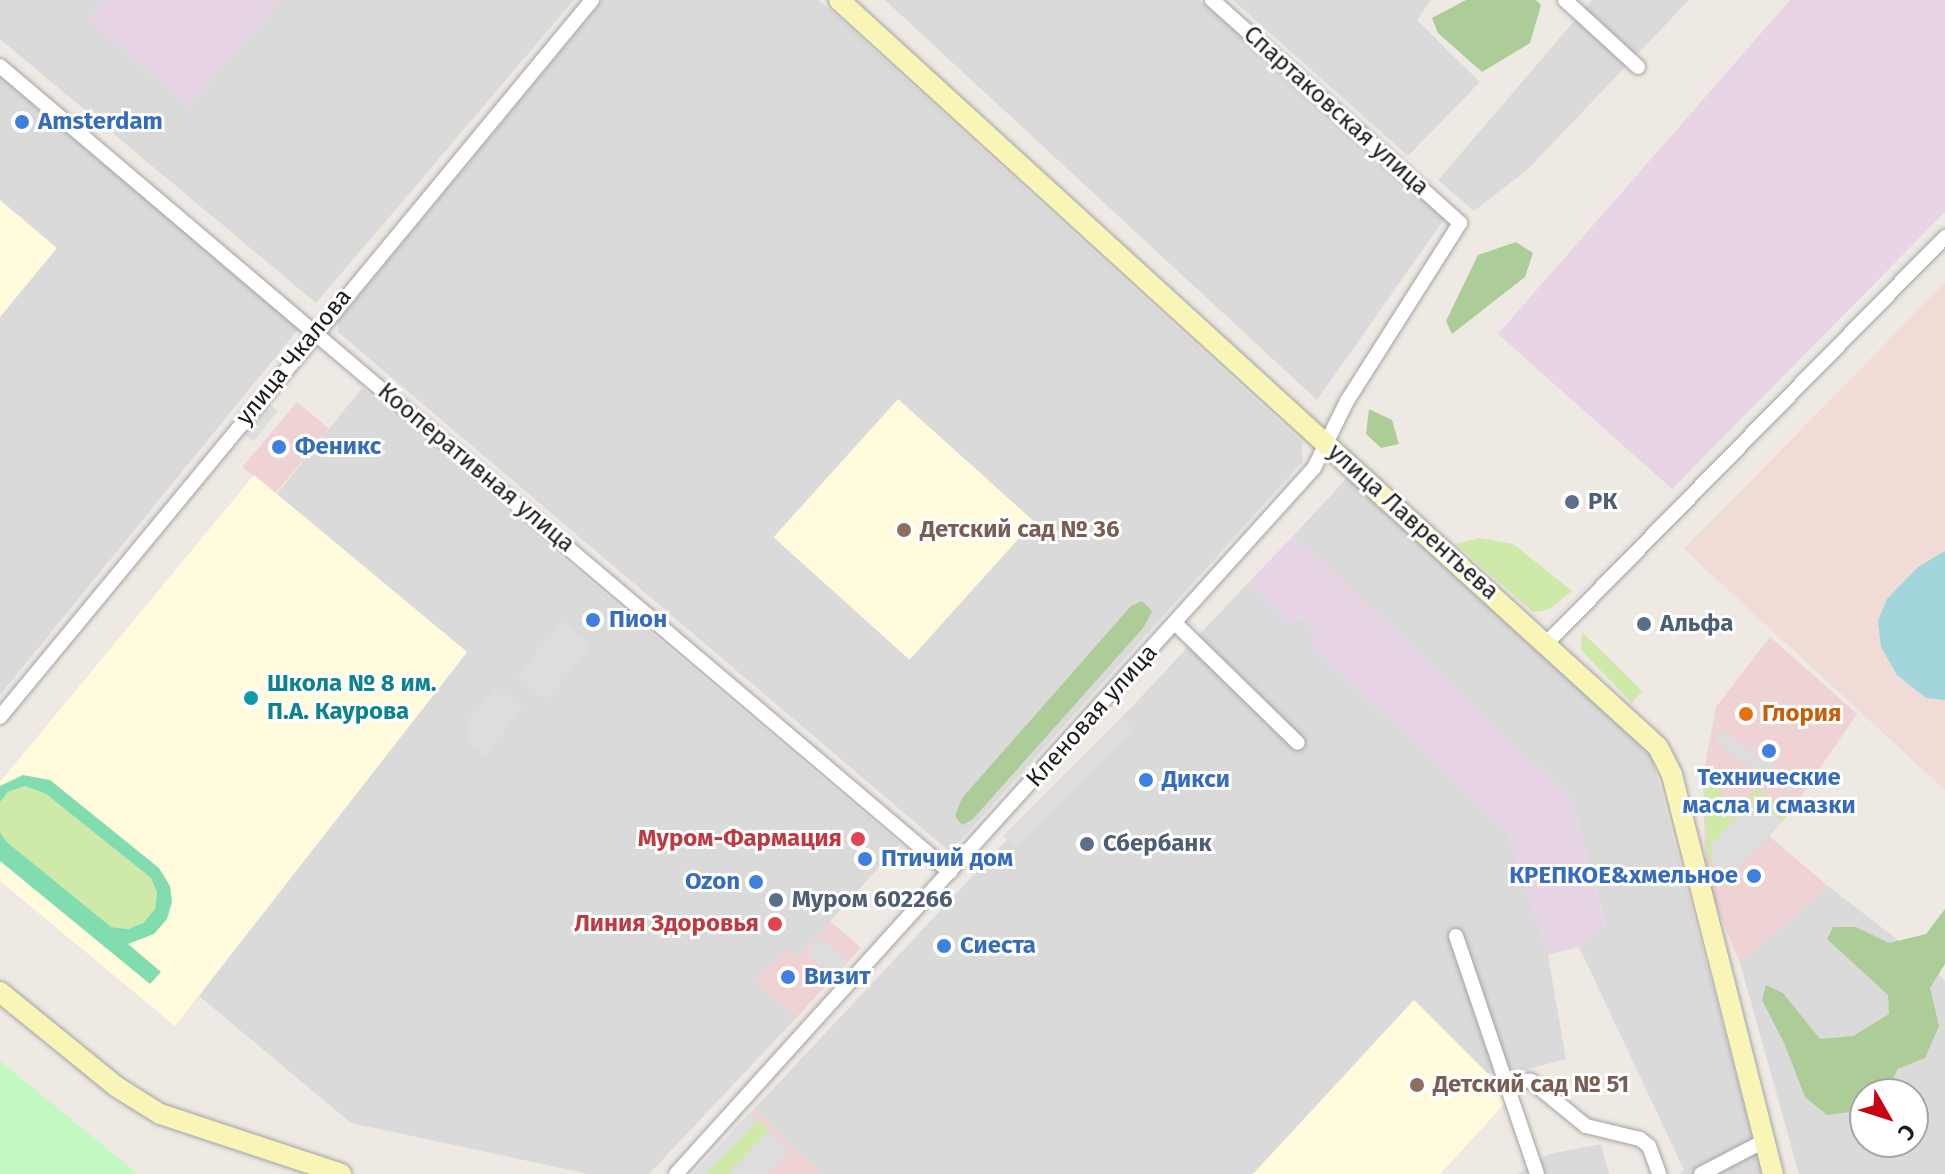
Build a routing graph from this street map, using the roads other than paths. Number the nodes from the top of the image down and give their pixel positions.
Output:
1 (592, 0) edge
2 (839, 0) edge
3 (1212, 0) edge
4 (1565, 0) edge
5 (0, 66) edge
6 (1638, 67) dead end
7 (1460, 223) joint
8 (1945, 237) edge
9 (315, 332) junction
10 (1327, 444) junction
11 (1176, 624) junction
12 (1547, 643) junction
13 (0, 717) edge
14 (1298, 743) dead end
15 (950, 872) junction
16 (1456, 936) dead end
17 (0, 992) edge
18 (1507, 1080) junction
19 (1764, 1141) junction
20 (341, 1174) edge
21 (676, 1174) edge
22 (1537, 1174) edge
23 (1659, 1174) edge
24 (1701, 1174) edge
25 (1773, 1174) edge

1 - 9 street, улица Чкалова
2 - 10 street, улица Лаврентьева
3 - 7 street, Спартаковская улица
4 - 6 street
5 - 9 street, Кооперативная улица
7 - 10 street, Кленовая улица
8 - 12 street
9 - 13 street, улица Чкалова
9 - 15 street, Кооперативная улица
10 - 11 street, Кленовая улица
10 - 12 street, улица Лаврентьева
11 - 14 street
11 - 15 street, Кленовая улица
12 - 19 street, улица Лаврентьева
15 - 21 street, Кленовая улица
16 - 18 street
17 - 20 street
18 - 22 street
18 - 23 street
19 - 24 street
19 - 25 street, улица Лаврентьева

